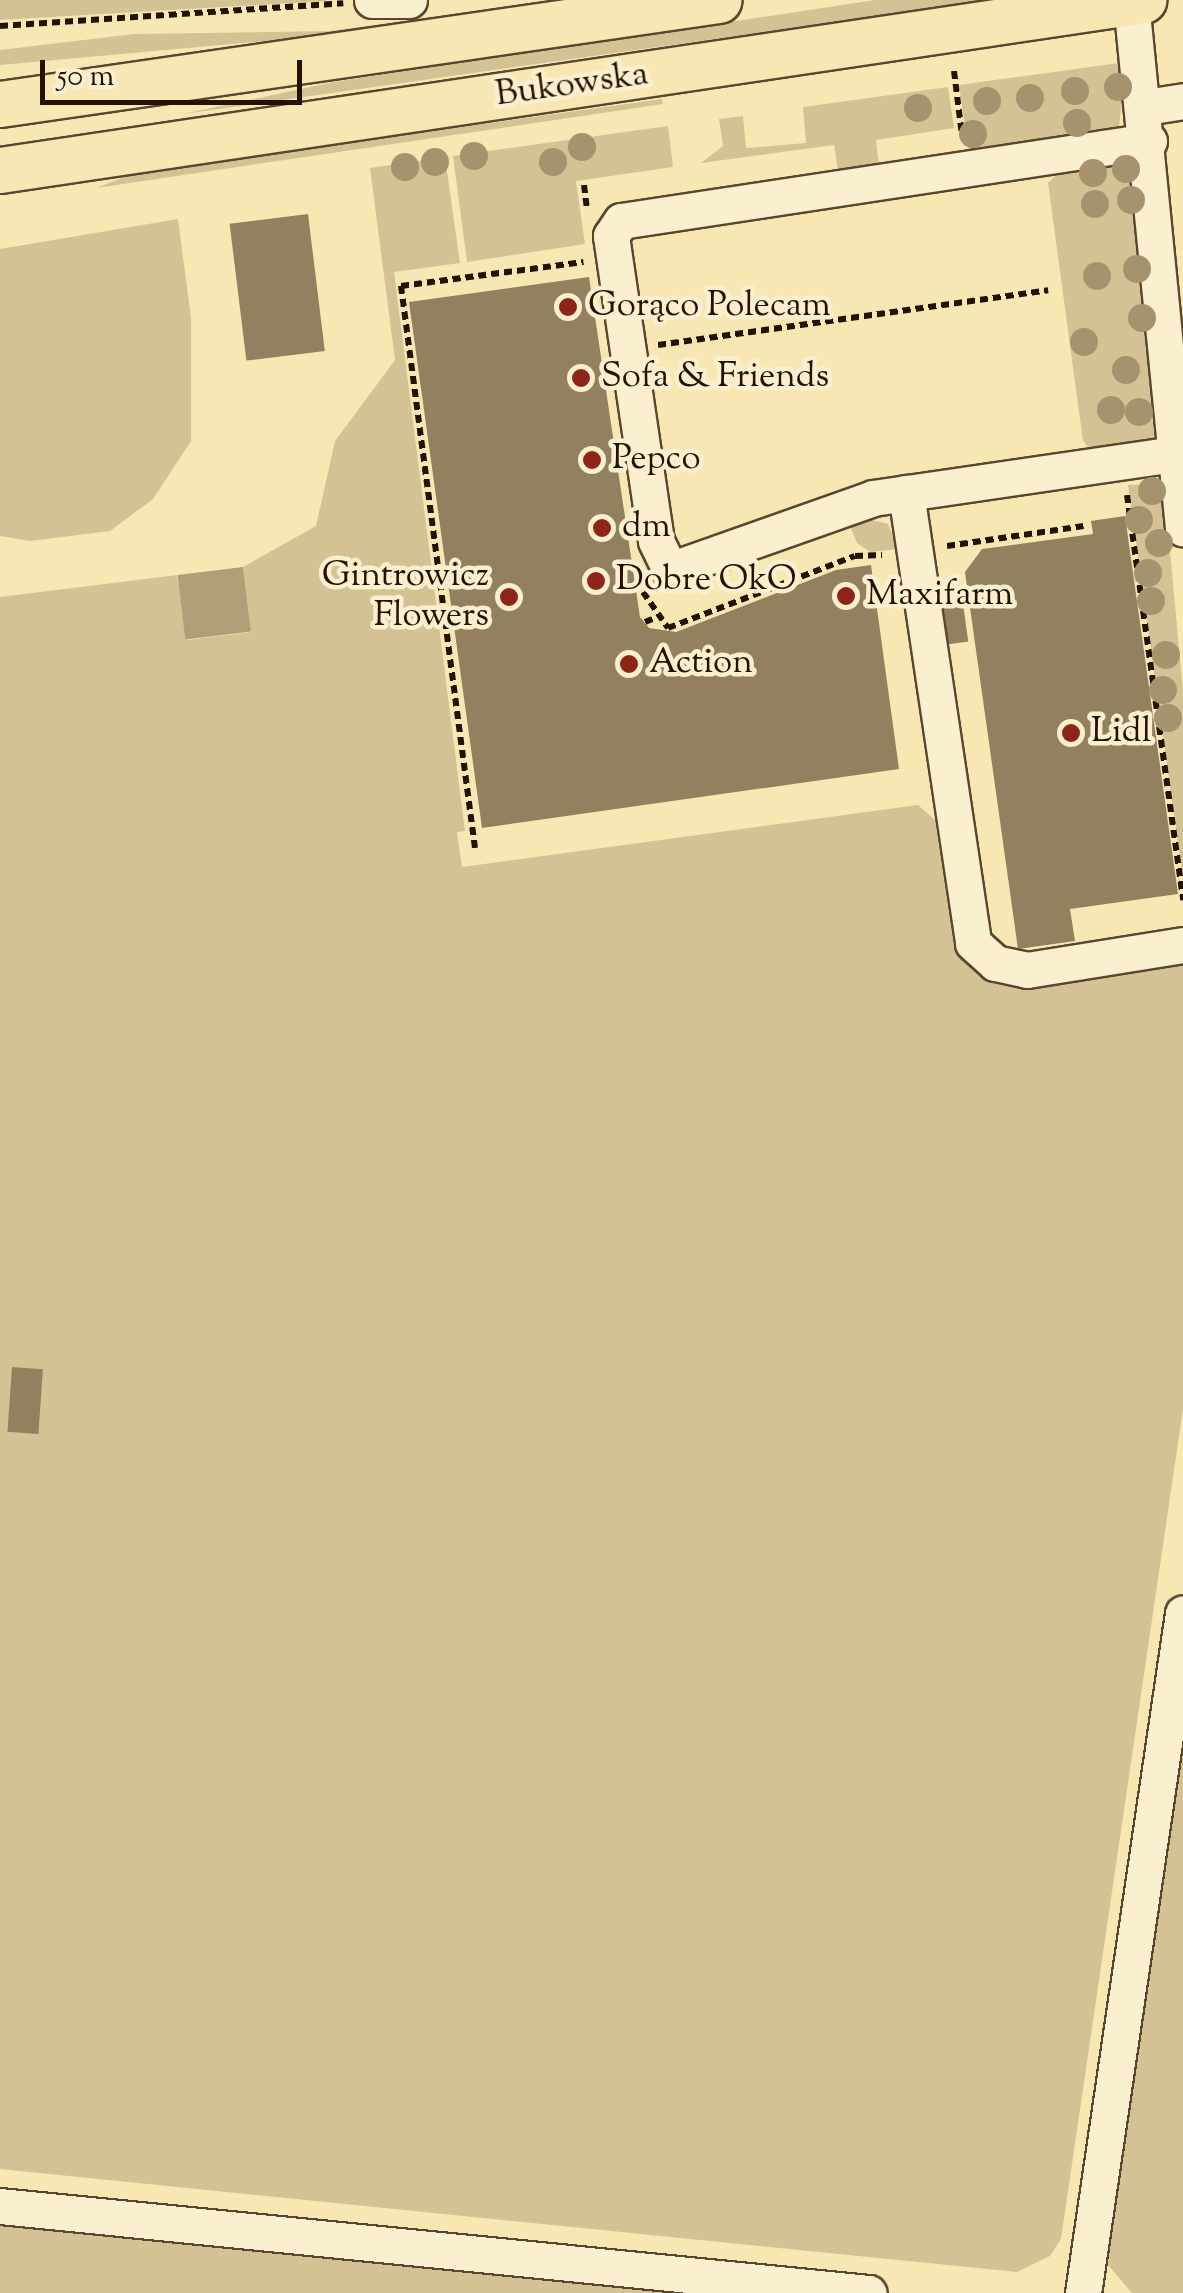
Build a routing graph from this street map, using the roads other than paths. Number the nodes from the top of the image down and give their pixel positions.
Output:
1 (372, 0) edge
2 (409, 0) edge
3 (719, 0) edge
4 (1137, 1) edge
5 (1183, 102) edge
6 (0, 104) edge
7 (1147, 124) junction
8 (0, 170) edge
9 (1176, 454) junction
10 (906, 493) junction
11 (1183, 528) edge
12 (1183, 946) edge
13 (1183, 1614) edge
14 (0, 2206) edge
15 (870, 2293) edge
16 (1084, 2293) edge

1 - 2 street
3 - 6 main road, Bukowska
4 - 7 street
4 - 8 main road, Bukowska
5 - 7 street
7 - 9 street
7 - 10 street
9 - 10 street
9 - 11 street
10 - 12 street
13 - 16 street
14 - 15 street

